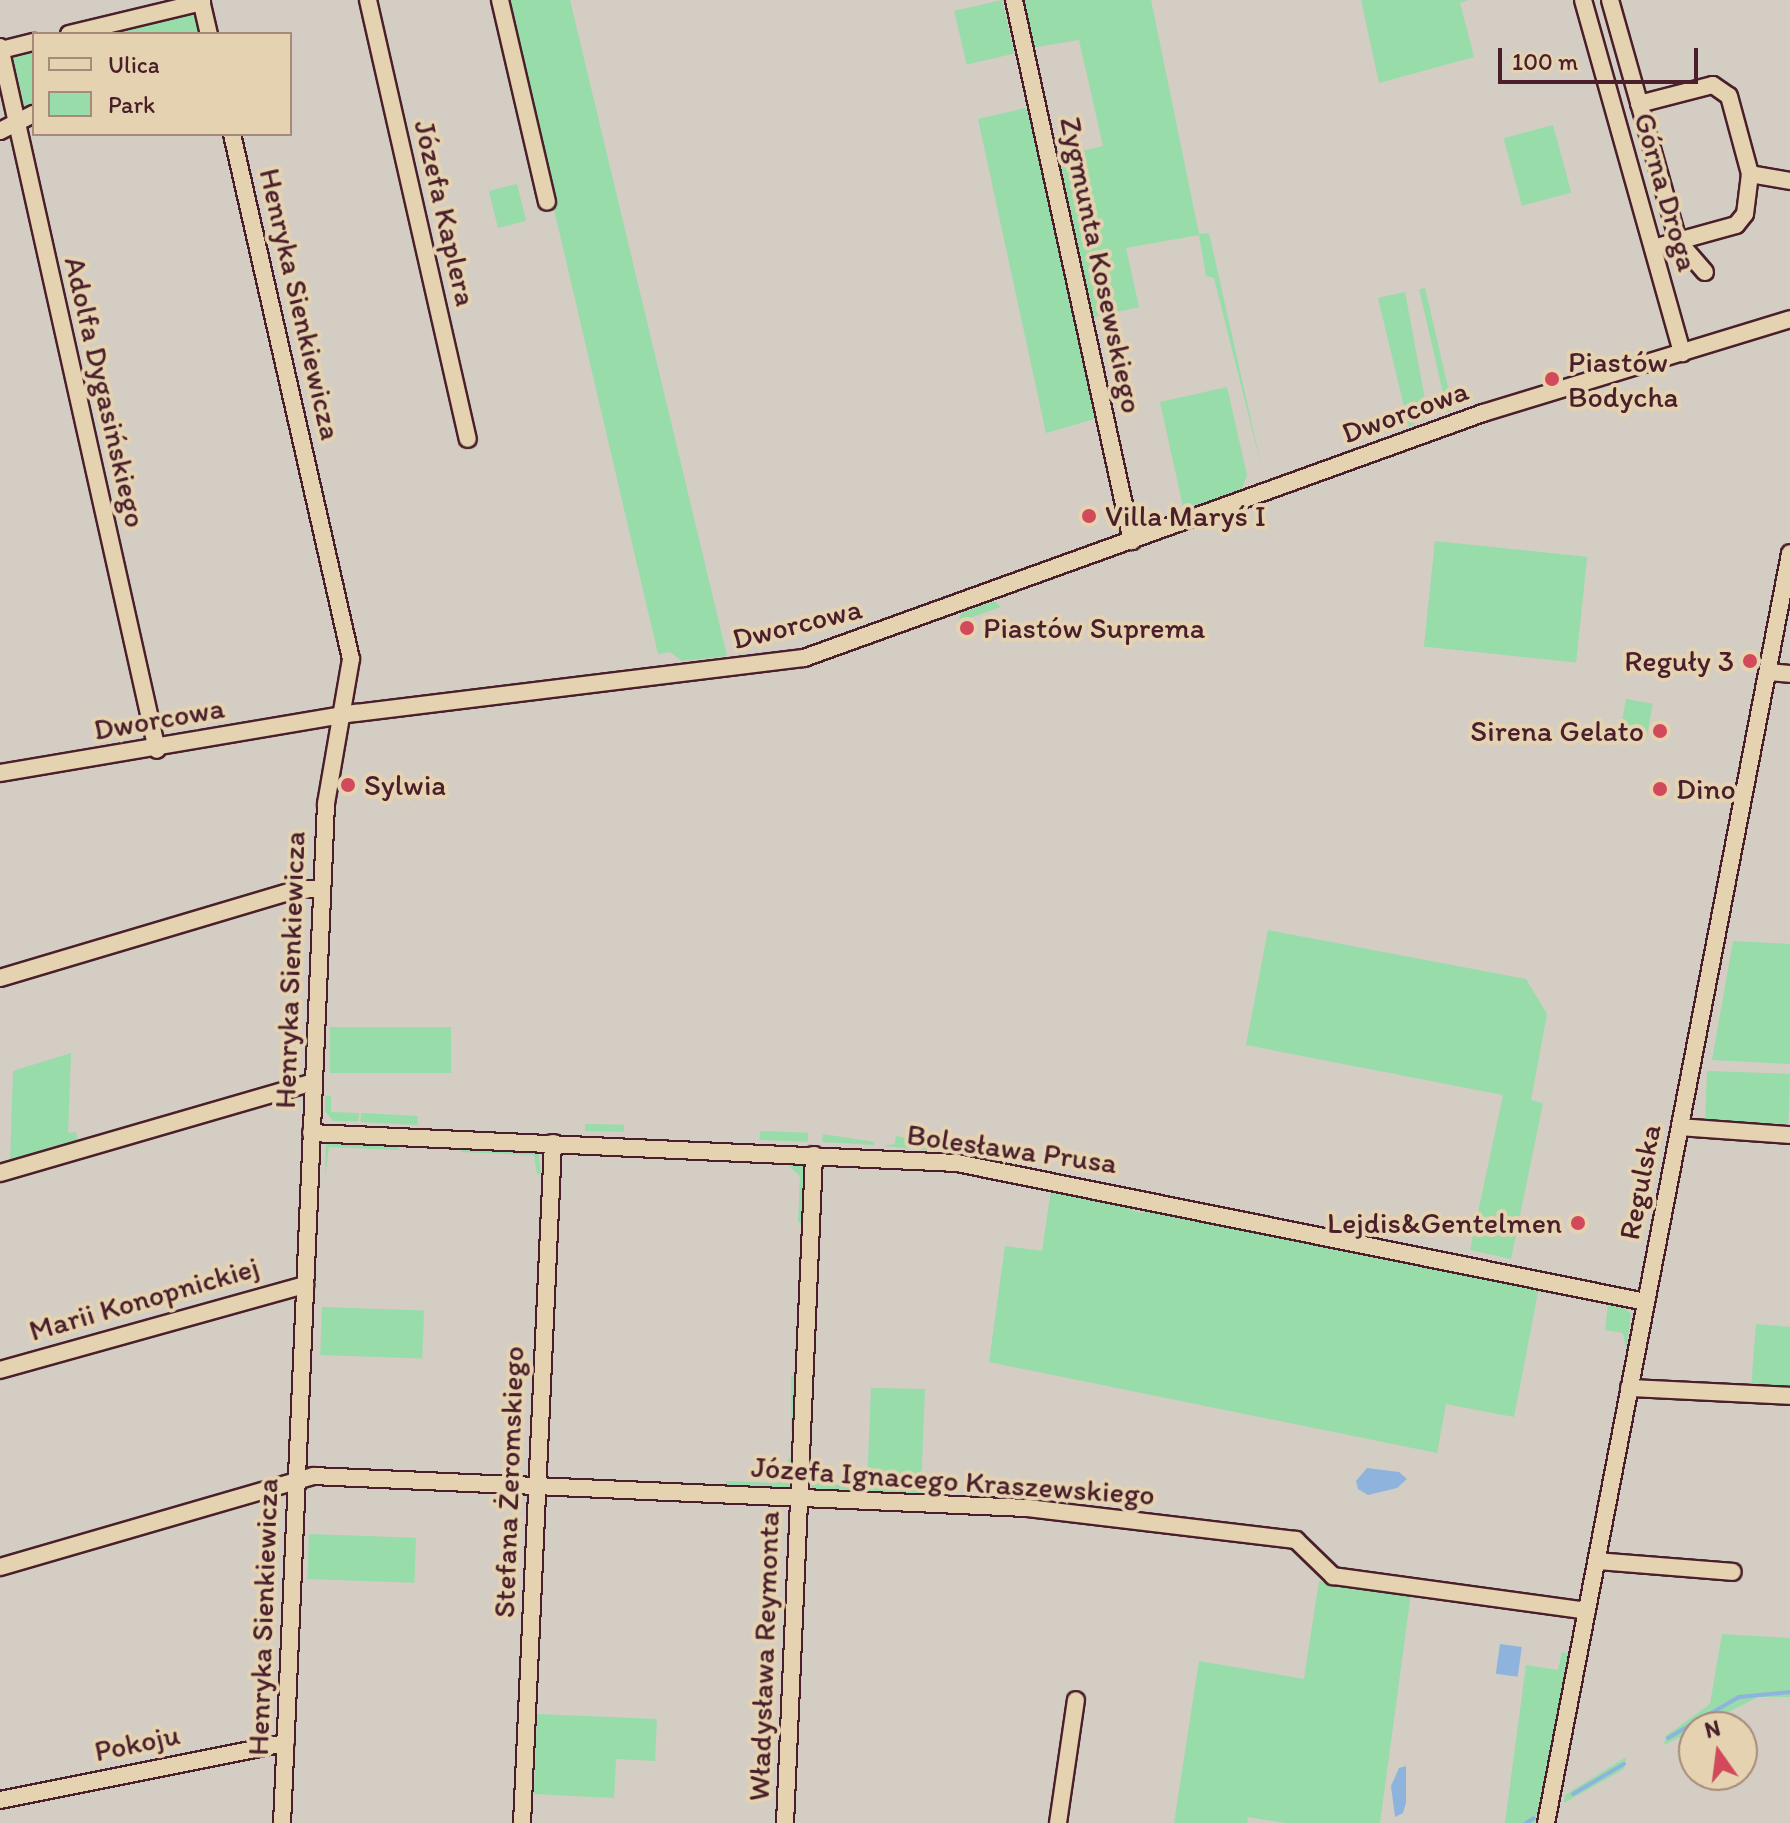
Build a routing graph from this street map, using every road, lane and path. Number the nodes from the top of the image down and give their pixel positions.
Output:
1 (368, 0) edge
2 (378, 0) edge
3 (500, 0) edge
4 (1014, 0) edge
5 (1583, 0) edge
6 (1610, 0) edge
7 (202, 1) edge
8 (77, 32) edge
9 (209, 32) edge
10 (32, 42) edge
11 (0, 49) edge
12 (1639, 104) junction
13 (32, 115) edge
14 (16, 121) junction
15 (0, 131) edge
16 (232, 136) edge
17 (1750, 174) junction
18 (1790, 181) edge
19 (547, 202) dead end
20 (432, 235) dead end
21 (1678, 241) junction
22 (1653, 248) junction
23 (1705, 272) dead end
24 (1790, 319) edge
25 (1682, 353) junction
26 (468, 439) dead end
27 (1132, 541) junction
28 (1790, 553) edge
29 (1768, 672) junction
30 (1790, 674) edge
31 (341, 715) junction
32 (157, 750) junction
33 (0, 773) edge
34 (322, 889) junction
35 (0, 978) edge
36 (313, 1082) junction
37 (1680, 1127) junction
38 (311, 1133) junction
39 (1790, 1135) edge
40 (553, 1143) junction
41 (814, 1155) junction
42 (0, 1173) edge
43 (305, 1285) junction
44 (1646, 1302) junction
45 (0, 1370) edge
46 (1629, 1388) junction
47 (1790, 1396) edge
48 (296, 1479) junction
49 (537, 1485) junction
50 (799, 1495) junction
51 (1597, 1561) junction
52 (0, 1567) edge
53 (1733, 1572) dead end
54 (1587, 1611) junction
55 (1076, 1700) dead end
56 (285, 1743) junction
57 (0, 1800) edge
58 (282, 1823) edge
59 (522, 1823) edge
60 (785, 1823) edge
61 (1058, 1823) edge
62 (1546, 1823) edge

1 - 26 street, Józefa Kaplera
2 - 20 street, Józefa Kaplera
3 - 19 street
4 - 27 street, Zygmunta Kosewskiego
5 - 22 street, Górna Droga
6 - 12 street
7 - 8 street
7 - 9 street
10 - 11 street
11 - 14 street, Adolfa Dygasińskiego
12 - 17 street
12 - 21 street
13 - 14 street
14 - 15 street
14 - 32 street, Adolfa Dygasińskiego
16 - 31 street, Henryka Sienkiewicza
17 - 18 street
17 - 21 street
21 - 22 street
21 - 23 street
22 - 25 street, Górna Droga
24 - 25 street, Dworcowa
25 - 27 street, Dworcowa
27 - 31 street, Dworcowa
28 - 29 street, Regulska
29 - 30 street
29 - 37 street, Regulska
31 - 32 street, Dworcowa
31 - 34 street, Henryka Sienkiewicza
32 - 33 street, Dworcowa
34 - 35 street
34 - 36 street, Henryka Sienkiewicza
36 - 38 street, Henryka Sienkiewicza
36 - 42 street
37 - 39 street
37 - 44 street, Regulska
38 - 40 street, Bolesława Prusa
38 - 43 street, Henryka Sienkiewicza
40 - 41 street, Bolesława Prusa
40 - 49 street, Stefana Żeromskiego
41 - 44 street, Bolesława Prusa
41 - 50 street, Władysława Reymonta
43 - 45 street, Marii Konopnickiej
43 - 48 street, Henryka Sienkiewicza
44 - 46 street, Regulska
46 - 47 street
46 - 51 street, Regulska
48 - 49 street, Józefa Ignacego Kraszewskiego
48 - 52 street, Józefa Ignacego Kraszewskiego
48 - 56 street, Henryka Sienkiewicza
49 - 50 street, Józefa Ignacego Kraszewskiego
49 - 59 street, Stefana Żeromskiego
50 - 54 street, Józefa Ignacego Kraszewskiego
50 - 60 street, Władysława Reymonta
51 - 53 street
51 - 54 street, Regulska
54 - 62 street, Regulska
55 - 61 street
56 - 57 street, Pokoju
56 - 58 street, Henryka Sienkiewicza

